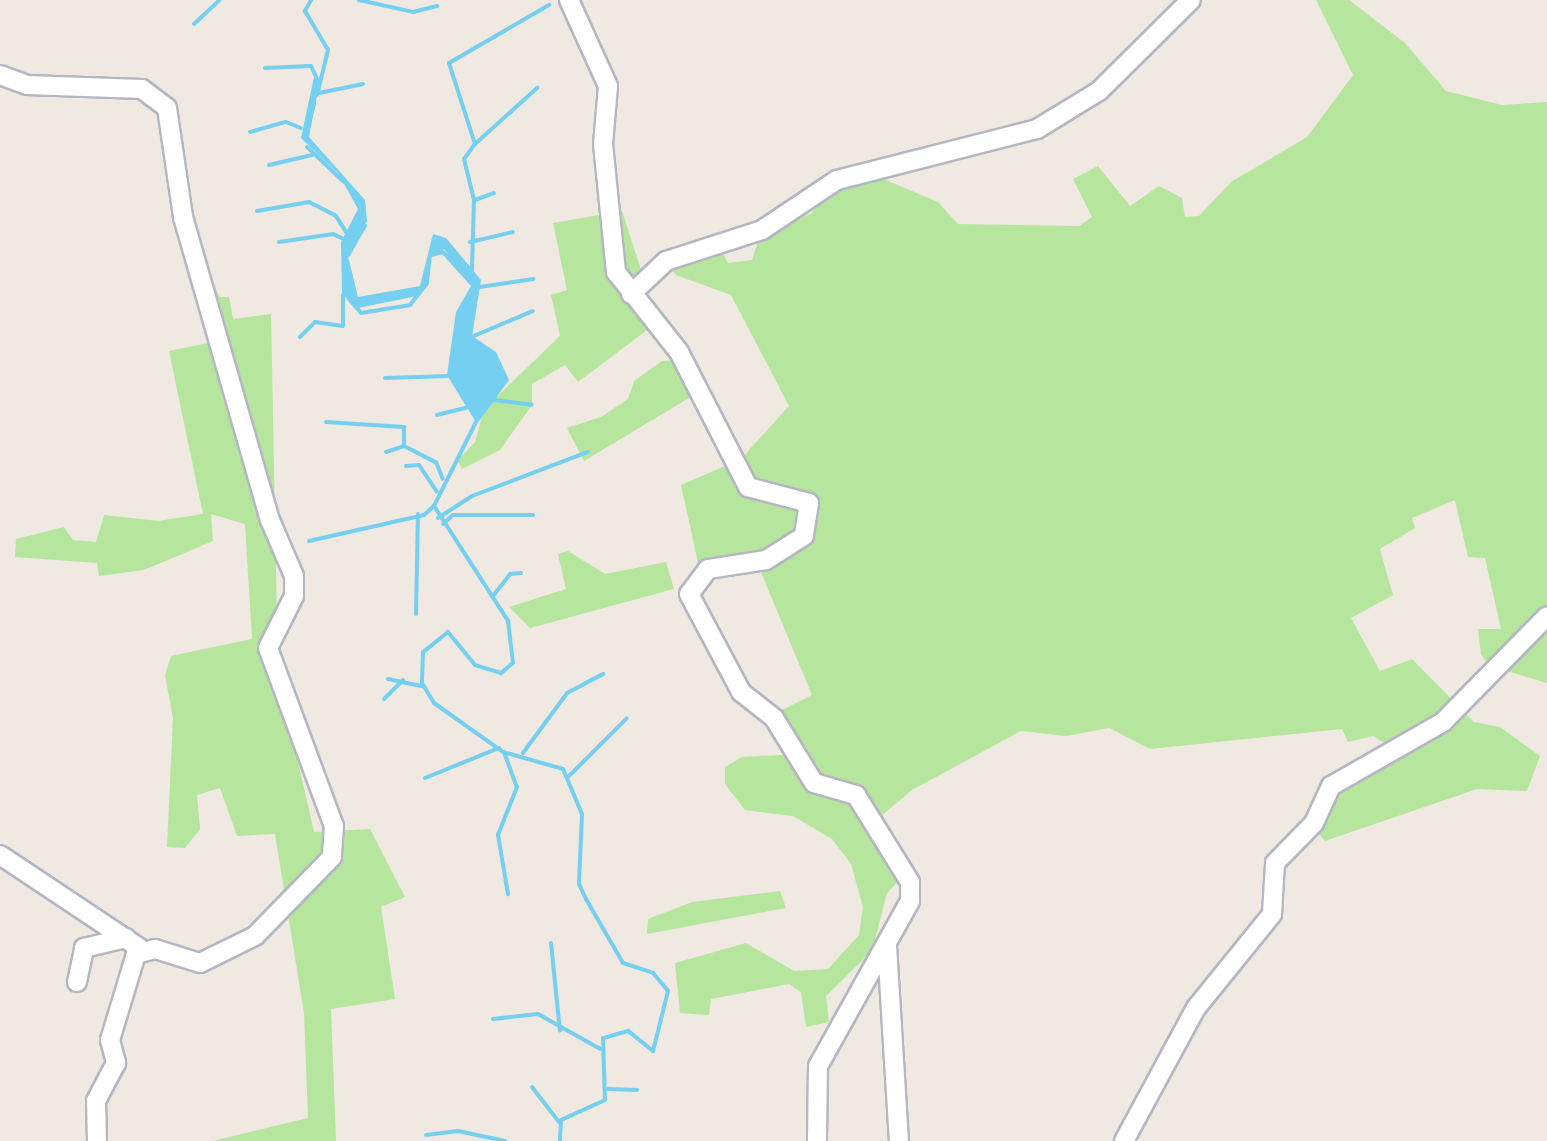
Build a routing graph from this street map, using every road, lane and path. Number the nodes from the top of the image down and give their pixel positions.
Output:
1 (568, 0) edge
2 (1190, 0) edge
3 (0, 75) edge
4 (631, 294) junction
5 (1547, 616) edge
6 (0, 855) edge
7 (134, 944) junction
8 (887, 946) junction
9 (77, 982) dead end
10 (97, 1141) edge
11 (817, 1141) edge
12 (898, 1141) edge
13 (1124, 1141) edge

1 - 4 street
2 - 4 street
3 - 7 street
4 - 8 street
5 - 13 street
6 - 7 street
7 - 9 street
7 - 10 street
8 - 11 street
8 - 12 street

